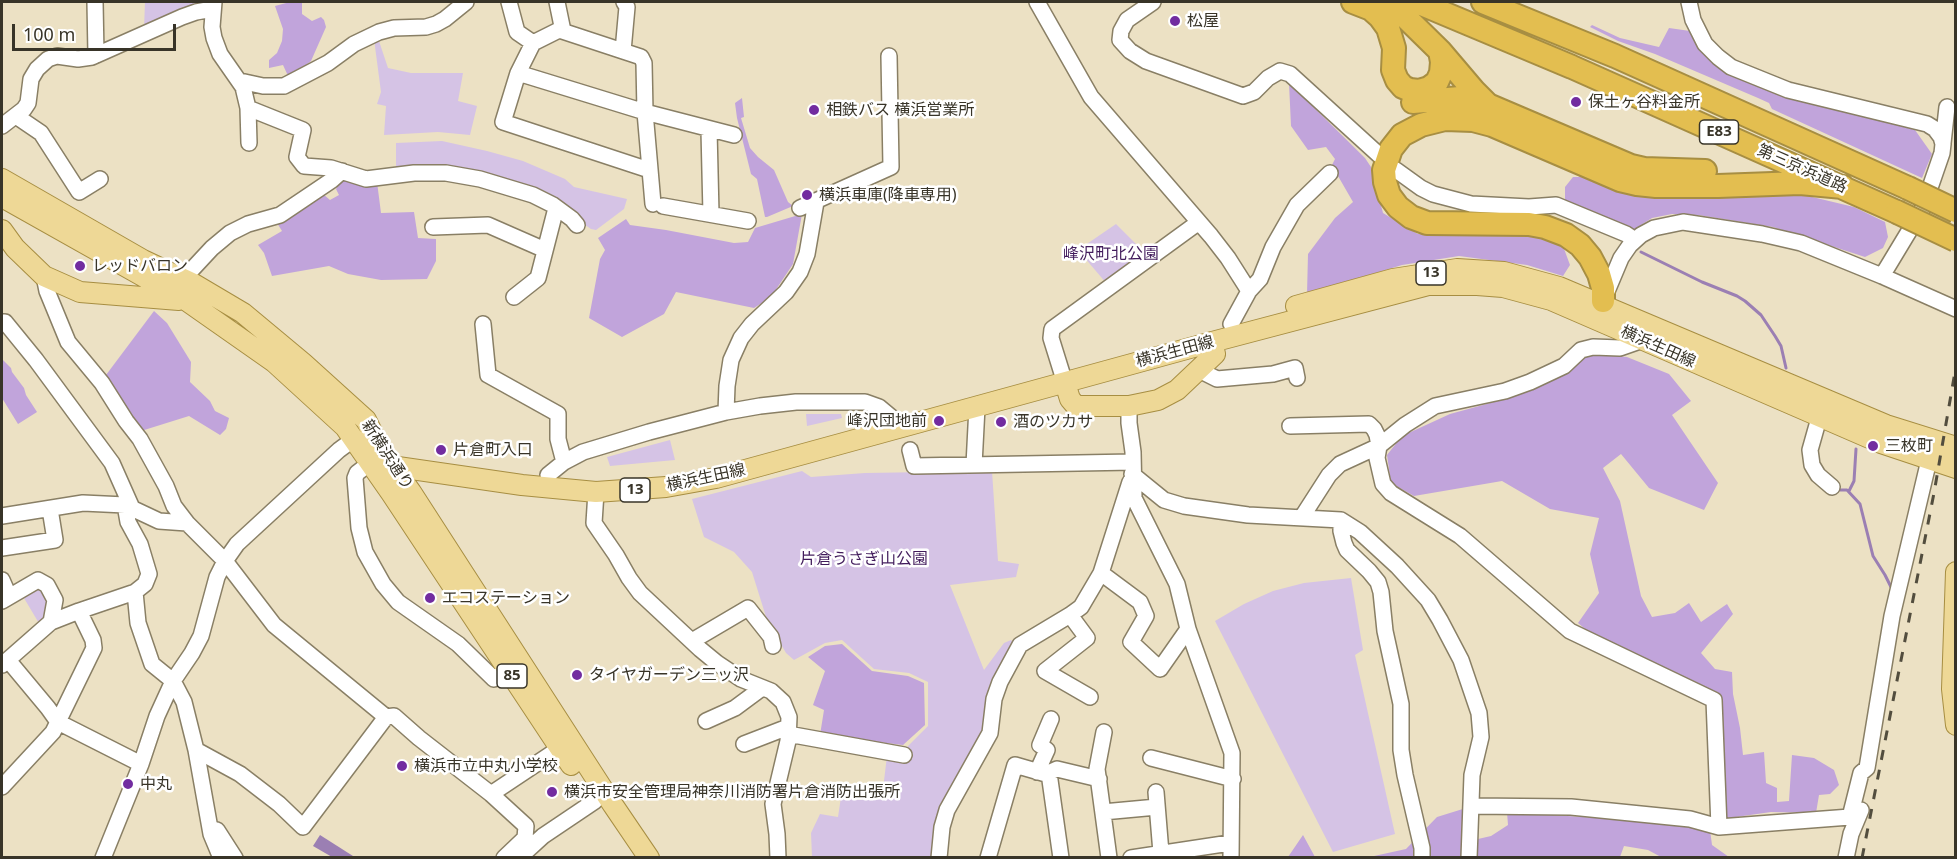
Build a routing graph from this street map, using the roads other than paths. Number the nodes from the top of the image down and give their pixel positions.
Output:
1 (94, 2) edge
2 (466, 2) edge
3 (509, 2) edge
4 (557, 2) edge
5 (624, 2) edge
6 (1037, 2) edge
7 (1153, 2) edge
8 (1353, 2) edge
9 (1390, 2) edge
10 (1417, 2) edge
11 (1483, 2) edge
12 (1689, 2) edge
13 (214, 5) edge
14 (563, 31) junction
15 (533, 42) junction
16 (623, 51) junction
17 (1440, 51) junction
18 (96, 55) junction
19 (889, 56) dead end
20 (518, 73) junction
21 (240, 81) junction
22 (1388, 91) dead end
23 (1488, 105) junction
24 (1947, 107) dead end
25 (248, 108) junction
26 (645, 112) junction
27 (16, 116) junction
28 (2, 126) edge
29 (709, 130) junction
30 (734, 135) dead end
31 (249, 143) dead end
32 (1943, 144) junction
33 (1379, 155) dead end
34 (2, 168) edge
35 (649, 170) junction
36 (1396, 170) dead end
37 (342, 171) junction
38 (1330, 173) dead end
39 (100, 178) dead end
40 (2, 179) edge
41 (1843, 187) junction
42 (2, 197) edge
43 (816, 202) junction
44 (556, 207) junction
45 (800, 208) dead end
46 (1956, 211) edge
47 (711, 214) junction
48 (748, 221) dead end
49 (1199, 222) junction
50 (64, 223) junction
51 (577, 225) dead end
52 (433, 227) dead end
53 (2, 230) edge
54 (1635, 240) junction
55 (1956, 240) edge
56 (545, 250) junction
57 (44, 276) junction
58 (1882, 276) junction
59 (189, 287) junction
60 (1249, 291) junction
61 (514, 297) dead end
62 (1600, 308) junction
63 (1956, 309) edge
64 (2, 322) edge
65 (483, 324) dead end
66 (1231, 324) junction
67 (1643, 340) junction
68 (1212, 342) junction
69 (1198, 370) junction
70 (1063, 377) junction
71 (1298, 378) dead end
72 (977, 406) junction
73 (1129, 406) junction
74 (726, 412) junction
75 (1819, 417) junction
76 (893, 423) junction
77 (1290, 426) dead end
78 (354, 439) junction
79 (1379, 446) junction
80 (1956, 447) edge
81 (910, 450) dead end
82 (381, 459) junction
83 (1929, 460) junction
84 (564, 462) junction
85 (974, 465) junction
86 (1133, 468) junction
87 (1956, 468) edge
88 (548, 475) junction
89 (522, 484) junction
90 (1832, 487) dead end
91 (411, 492) junction
92 (596, 492) junction
93 (128, 507) junction
94 (50, 509) junction
95 (2, 516) edge
96 (1302, 517) junction
97 (1341, 520) junction
98 (186, 523) junction
99 (2, 548) edge
100 (225, 561) junction
101 (1956, 572) edge
102 (1101, 573) junction
103 (2, 580) edge
104 (135, 592) junction
105 (5, 599) edge
106 (80, 611) junction
107 (1070, 615) junction
108 (51, 622) junction
109 (1188, 629) junction
110 (692, 641) junction
111 (773, 646) dead end
112 (5, 663) edge
113 (508, 669) junction
114 (173, 681) junction
115 (762, 688) junction
116 (1090, 697) dead end
117 (386, 717) junction
118 (1051, 719) dead end
119 (706, 721) dead end
120 (58, 722) junction
121 (1956, 725) edge
122 (788, 730) junction
123 (1104, 732) dead end
124 (744, 744) dead end
125 (560, 748) junction
126 (196, 750) junction
127 (904, 754) dead end
128 (1150, 758) dead end
129 (141, 765) junction
130 (1867, 768) junction
131 (1043, 772) junction
132 (1233, 778) junction
133 (1099, 779) junction
134 (2, 787) edge
135 (492, 794) junction
136 (595, 801) junction
137 (1472, 806) junction
138 (1103, 812) junction
139 (209, 820) junction
140 (1719, 827) junction
141 (1231, 850) edge
142 (1161, 853) junction
143 (1181, 854) edge
144 (103, 858) edge
145 (222, 858) edge
146 (235, 858) edge
147 (504, 858) edge
148 (519, 858) edge
149 (634, 858) edge
150 (649, 858) edge
151 (778, 858) edge
152 (939, 858) edge
153 (988, 858) edge
154 (1061, 858) edge
155 (1109, 858) edge
156 (1131, 858) edge
157 (1422, 858) edge
158 (1469, 858) edge
159 (1846, 858) edge

1 - 18 street
2 - 21 street
3 - 15 street
4 - 14 street
5 - 16 street
6 - 49 street
7 - 33 street
8 - 17 highway
9 - 17 highway
10 - 41 highway, 第三京浜道路 / E83
11 - 46 highway, 第三京浜道路 / E83, bridge
12 - 32 street
13 - 18 street
13 - 21 street
14 - 15 street
14 - 16 street
15 - 20 street
16 - 26 street
17 - 23 highway
18 - 27 street
19 - 43 street
20 - 26 street
20 - 35 street
21 - 25 street
22 - 23 highway
23 - 41 highway
24 - 32 street
25 - 31 street
25 - 37 street
26 - 29 street
26 - 35 street
27 - 28 street
27 - 39 street
29 - 30 street
29 - 47 street
32 - 58 street
34 - 59 main road
35 - 47 street
36 - 54 street
37 - 44 street
37 - 59 street
38 - 60 street
40 - 50 main road, 新横浜通り
41 - 55 highway, 第三京浜道路 / E83, bridge
41 - 62 highway
42 - 50 main road, 新横浜通り
43 - 45 street
43 - 74 street
44 - 51 street
44 - 56 street
47 - 48 street
49 - 60 street
49 - 70 street
50 - 59 main road, 新横浜通り
52 - 56 street
53 - 57 main road
54 - 58 street
54 - 62 street
56 - 61 street
57 - 59 main road
57 - 98 street
58 - 63 street
59 - 78 main road, 新横浜通り
59 - 82 main road, 新横浜通り
60 - 66 street
62 - 66 main road, 横浜生田線 / 13
62 - 67 main road, 横浜生田線 / 13
62 - 68 main road, 横浜生田線 / 13
62 - 80 main road, 横浜生田線 / 13
64 - 93 street
65 - 84 street
66 - 70 main road, 横浜生田線 / 13
67 - 75 main road, 横浜生田線 / 13
67 - 79 street
68 - 69 main road
68 - 70 main road, 横浜生田線 / 13
69 - 71 street
69 - 73 main road
70 - 72 main road, 横浜生田線 / 13
70 - 73 main road
70 - 76 main road, 横浜生田線 / 13
72 - 76 main road, 横浜生田線 / 13
72 - 85 street
73 - 86 street
74 - 76 street
74 - 84 street
75 - 83 main road, 横浜生田線 / 13
75 - 90 street
76 - 88 main road, 横浜生田線 / 13
76 - 92 main road, 横浜生田線 / 13
77 - 79 street
78 - 82 main road, 新横浜通り
78 - 100 street
79 - 96 street
79 - 140 street
81 - 85 street
82 - 88 main road, 横浜生田線 / 13
82 - 89 main road, 横浜生田線 / 13
82 - 91 main road, 新横浜通り / 85
82 - 113 main road, 新横浜通り / 85
82 - 113 street
83 - 87 main road, 横浜生田線 / 13
83 - 130 street
84 - 88 street
85 - 86 street
86 - 96 street
86 - 102 street
86 - 109 street
89 - 91 main road
89 - 92 main road, 横浜生田線 / 13
91 - 150 main road, 新横浜通り / 85
92 - 110 street
93 - 94 street
93 - 98 street
93 - 104 street
94 - 95 street
94 - 99 street
96 - 97 street
97 - 137 street
97 - 157 street
98 - 100 street
100 - 114 street
100 - 117 street
101 - 121 main road
102 - 107 street
102 - 109 street
103 - 105 street
104 - 106 street
104 - 114 street
105 - 108 street
106 - 108 street
106 - 120 street
107 - 116 street
107 - 152 street
108 - 112 street
109 - 132 street
110 - 111 street
110 - 115 street
112 - 120 street
113 - 125 main road, 新横浜通り / 85
114 - 126 street
114 - 129 street
115 - 119 street
115 - 122 street
117 - 126 street
117 - 135 street
118 - 131 street
120 - 129 street
120 - 134 street
122 - 124 street
122 - 127 street
122 - 151 street
123 - 133 street
125 - 135 street
125 - 136 main road, 新横浜通り / 85
126 - 139 street
128 - 132 street
129 - 144 street
130 - 140 street
130 - 159 street
131 - 133 street
131 - 153 street
131 - 154 street
132 - 141 street
133 - 138 street
135 - 147 street
136 - 148 street
136 - 149 main road, 新横浜通り / 85
137 - 140 street
137 - 158 street
138 - 142 street
138 - 155 street
139 - 145 street
139 - 146 street
141 - 143 street
142 - 143 street
142 - 156 street

